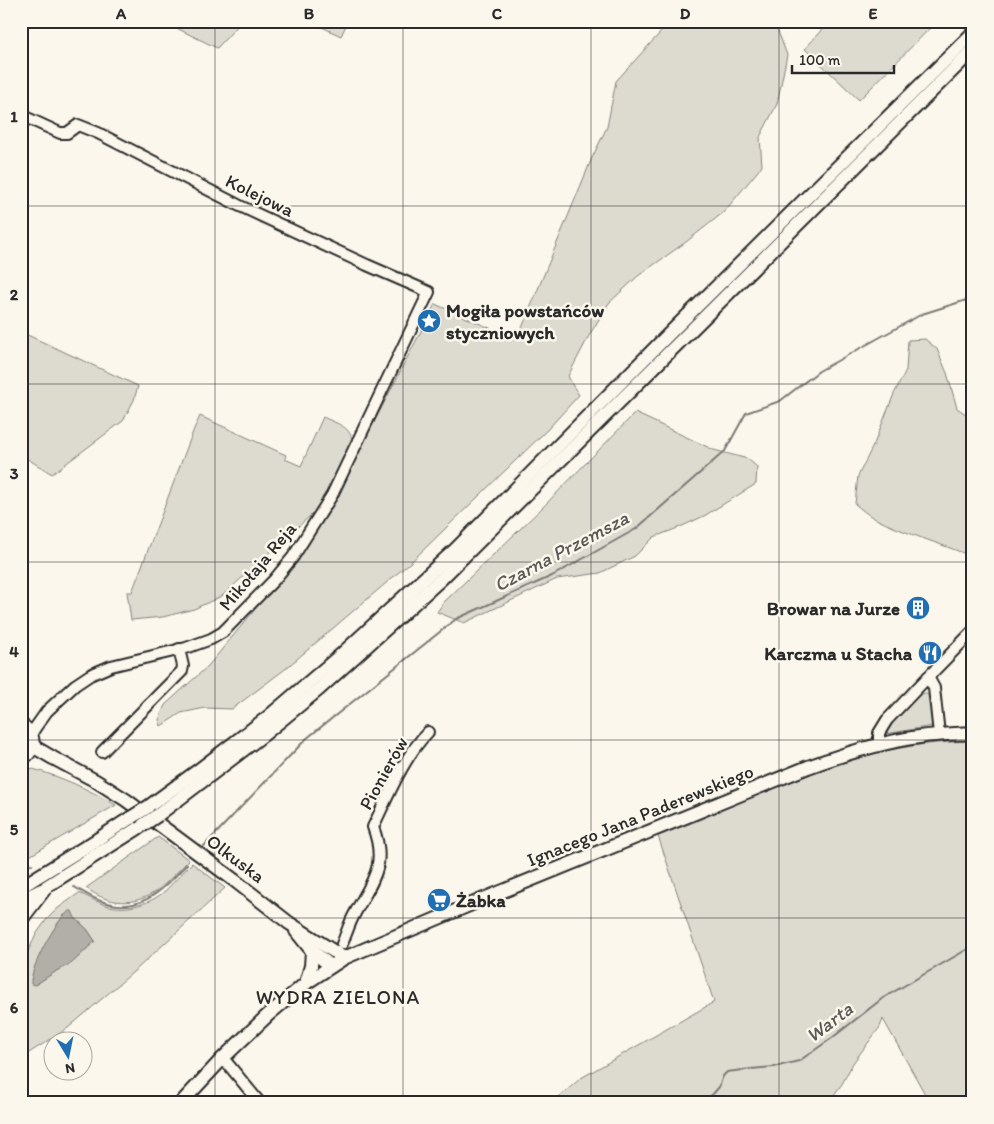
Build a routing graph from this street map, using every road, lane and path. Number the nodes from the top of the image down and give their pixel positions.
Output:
1 (973, 33) edge
2 (973, 50) edge
3 (21, 115) edge
4 (429, 292) joint
5 (634, 378) junction
6 (973, 631) edge
7 (179, 649) junction
8 (928, 677) junction
9 (47, 711) junction
10 (21, 725) edge
11 (428, 732) dead end
12 (973, 733) edge
13 (939, 734) junction
14 (32, 739) junction
15 (879, 745) junction
16 (102, 752) dead end
17 (24, 758) edge
18 (64, 765) junction
19 (146, 814) junction
20 (47, 886) junction
21 (21, 887) edge
22 (21, 900) edge
23 (21, 920) edge
24 (289, 923) junction
25 (342, 944) dead end
26 (312, 951) junction
27 (344, 958) junction
28 (331, 966) junction
29 (306, 983) junction
30 (222, 1058) junction
31 (180, 1103) edge
32 (260, 1103) edge

1 - 5 main road
2 - 5 main road
3 - 4 street, Kolejowa
4 - 7 street, Mikołaja Reja
5 - 19 main road
5 - 19 main road
6 - 8 street
7 - 9 street, Mikołaja Reja
7 - 16 street
8 - 13 street
8 - 15 street
9 - 10 street, Mikołaja Reja
9 - 14 street, Mikołaja Reja
10 - 14 main road
11 - 25 street, Pionierów
12 - 13 main road, Ignacego Jana Paderewskiego
13 - 15 main road, Ignacego Jana Paderewskiego
14 - 17 main road
14 - 18 main road
15 - 27 main road, Ignacego Jana Paderewskiego
17 - 18 main road
18 - 19 main road, Olkuska
19 - 20 main road, bridge
19 - 21 main road
19 - 24 main road, Olkuska
20 - 22 main road
20 - 23 main road
24 - 26 main road, Olkuska
24 - 27 main road, Olkuska
26 - 28 main road, Olkuska
26 - 29 main road
27 - 28 main road, Ignacego Jana Paderewskiego
28 - 29 main road, Ignacego Jana Paderewskiego
29 - 30 main road, Ignacego Jana Paderewskiego
30 - 31 main road, Ignacego Jana Paderewskiego
30 - 32 street

